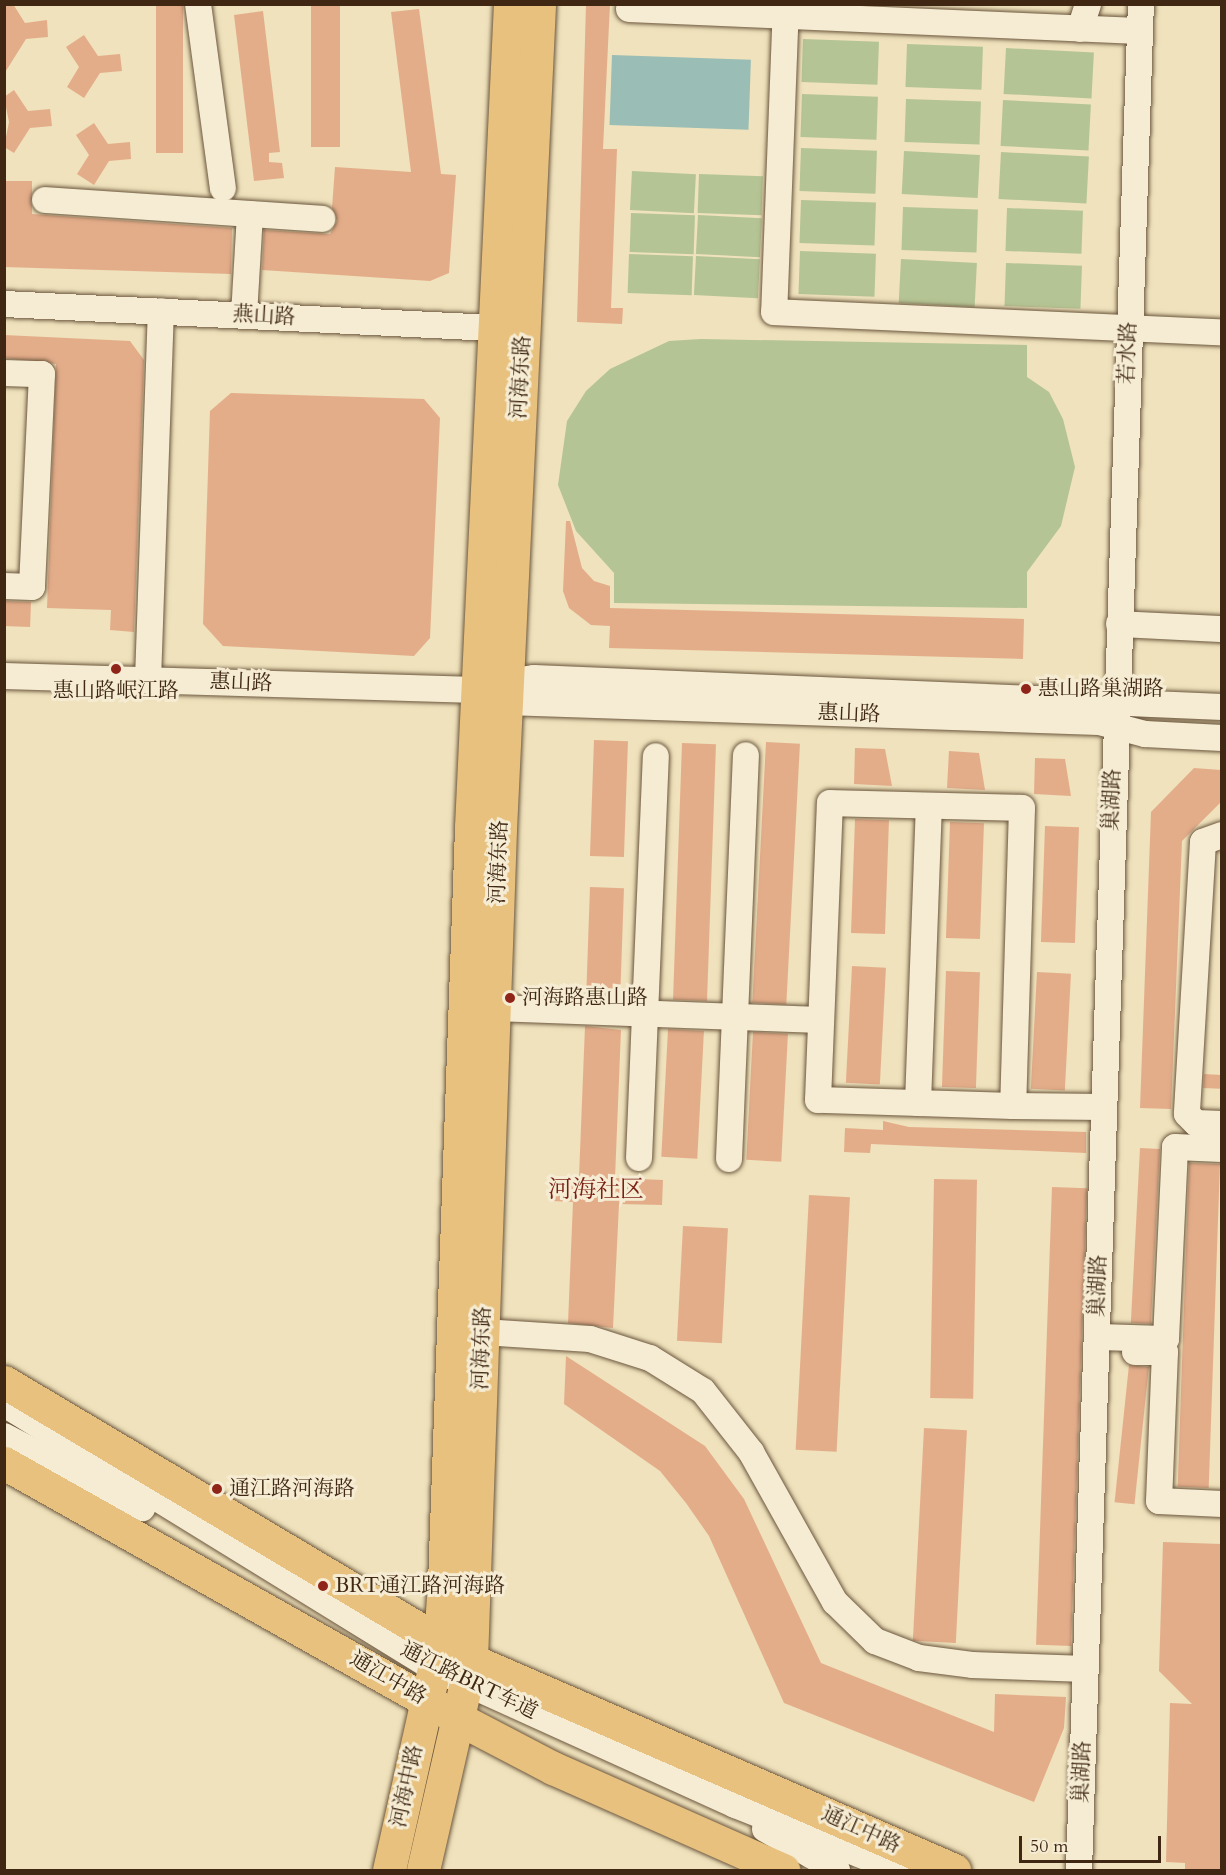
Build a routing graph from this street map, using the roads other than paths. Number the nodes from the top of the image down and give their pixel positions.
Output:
1 (198, 4) edge
2 (510, 4) edge
3 (539, 4) edge
4 (1088, 4) edge
5 (1141, 4) edge
6 (629, 9) dead end
7 (786, 10) edge
8 (1080, 28) junction
9 (1140, 31) junction
10 (223, 188) dead end
11 (45, 201) dead end
12 (250, 214) junction
13 (322, 219) dead end
14 (4, 304) edge
15 (161, 312) junction
16 (244, 315) junction
17 (1129, 327) junction
18 (509, 328) junction
19 (1221, 332) edge
20 (4, 373) edge
21 (4, 586) edge
22 (1119, 624) junction
23 (1221, 629) edge
24 (4, 676) edge
25 (148, 680) junction
26 (497, 690) junction
27 (1221, 707) edge
28 (1115, 714) junction
29 (1221, 738) edge
30 (746, 755) dead end
31 (656, 756) dead end
32 (929, 806) junction
33 (1221, 835) edge
34 (494, 1008) junction
35 (645, 1014) junction
36 (735, 1017) junction
37 (821, 1020) junction
38 (918, 1103) junction
39 (1013, 1106) junction
40 (1103, 1107) junction
41 (1221, 1124) edge
42 (1221, 1149) edge
43 (639, 1158) dead end
44 (729, 1159) dead end
45 (483, 1332) junction
46 (1096, 1344) junction
47 (4, 1382) edge
48 (4, 1404) edge
49 (4, 1436) edge
50 (4, 1453) edge
51 (49, 1462) junction
52 (4, 1463) edge
53 (1221, 1504) edge
54 (1086, 1669) junction
55 (432, 1672) junction
56 (466, 1690) junction
57 (388, 1870) edge
58 (423, 1870) edge
59 (783, 1870) edge
60 (837, 1870) edge
61 (898, 1870) edge
62 (954, 1870) edge
63 (1079, 1870) edge

1 - 10 street
2 - 18 main road, 河海东路
3 - 18 main road, 河海东路
4 - 8 street
5 - 9 street, 若水路
6 - 7 street
7 - 8 street
7 - 17 street
8 - 9 street
9 - 17 street, 若水路
11 - 12 street
12 - 13 street
12 - 16 street
14 - 15 street, 燕山路
15 - 16 street, 燕山路
15 - 25 street
16 - 18 street, 燕山路
17 - 19 street
17 - 22 street, 若水路
18 - 26 main road, 河海东路
20 - 21 street
22 - 23 street
22 - 28 street, 若水路
24 - 25 street, 惠山路
25 - 26 street, 惠山路
26 - 28 street, 惠山路
26 - 34 main road, 河海东路
26 - 55 main road, 河海东路
27 - 28 street, 惠山路
28 - 29 street, 惠山路
28 - 40 street, 巢湖路
30 - 36 street
31 - 35 street
32 - 37 street
32 - 38 street
32 - 39 street
33 - 41 street
34 - 35 street
34 - 45 main road, 河海东路
35 - 36 street
35 - 43 street
36 - 37 street
36 - 44 street
37 - 38 street
38 - 39 street
39 - 40 street
40 - 46 street, 巢湖路
42 - 46 street
45 - 54 street
45 - 56 main road, 河海东路
46 - 53 street
46 - 54 street, 巢湖路
47 - 55 main road, 通江中路
48 - 55 street, 通江路BRT车道
49 - 51 street, 通江路BRT车道
50 - 51 street
51 - 55 street, 通江路BRT车道
52 - 55 main road, 通江中路
54 - 63 street, 巢湖路
55 - 56 main road
55 - 56 main road, 通江中路
55 - 57 main road, 河海中路
56 - 58 main road, 河海中路
56 - 59 main road, 通江中路
56 - 60 street, 通江路BRT车道
56 - 61 street, 通江路BRT车道
56 - 62 main road, 通江中路

